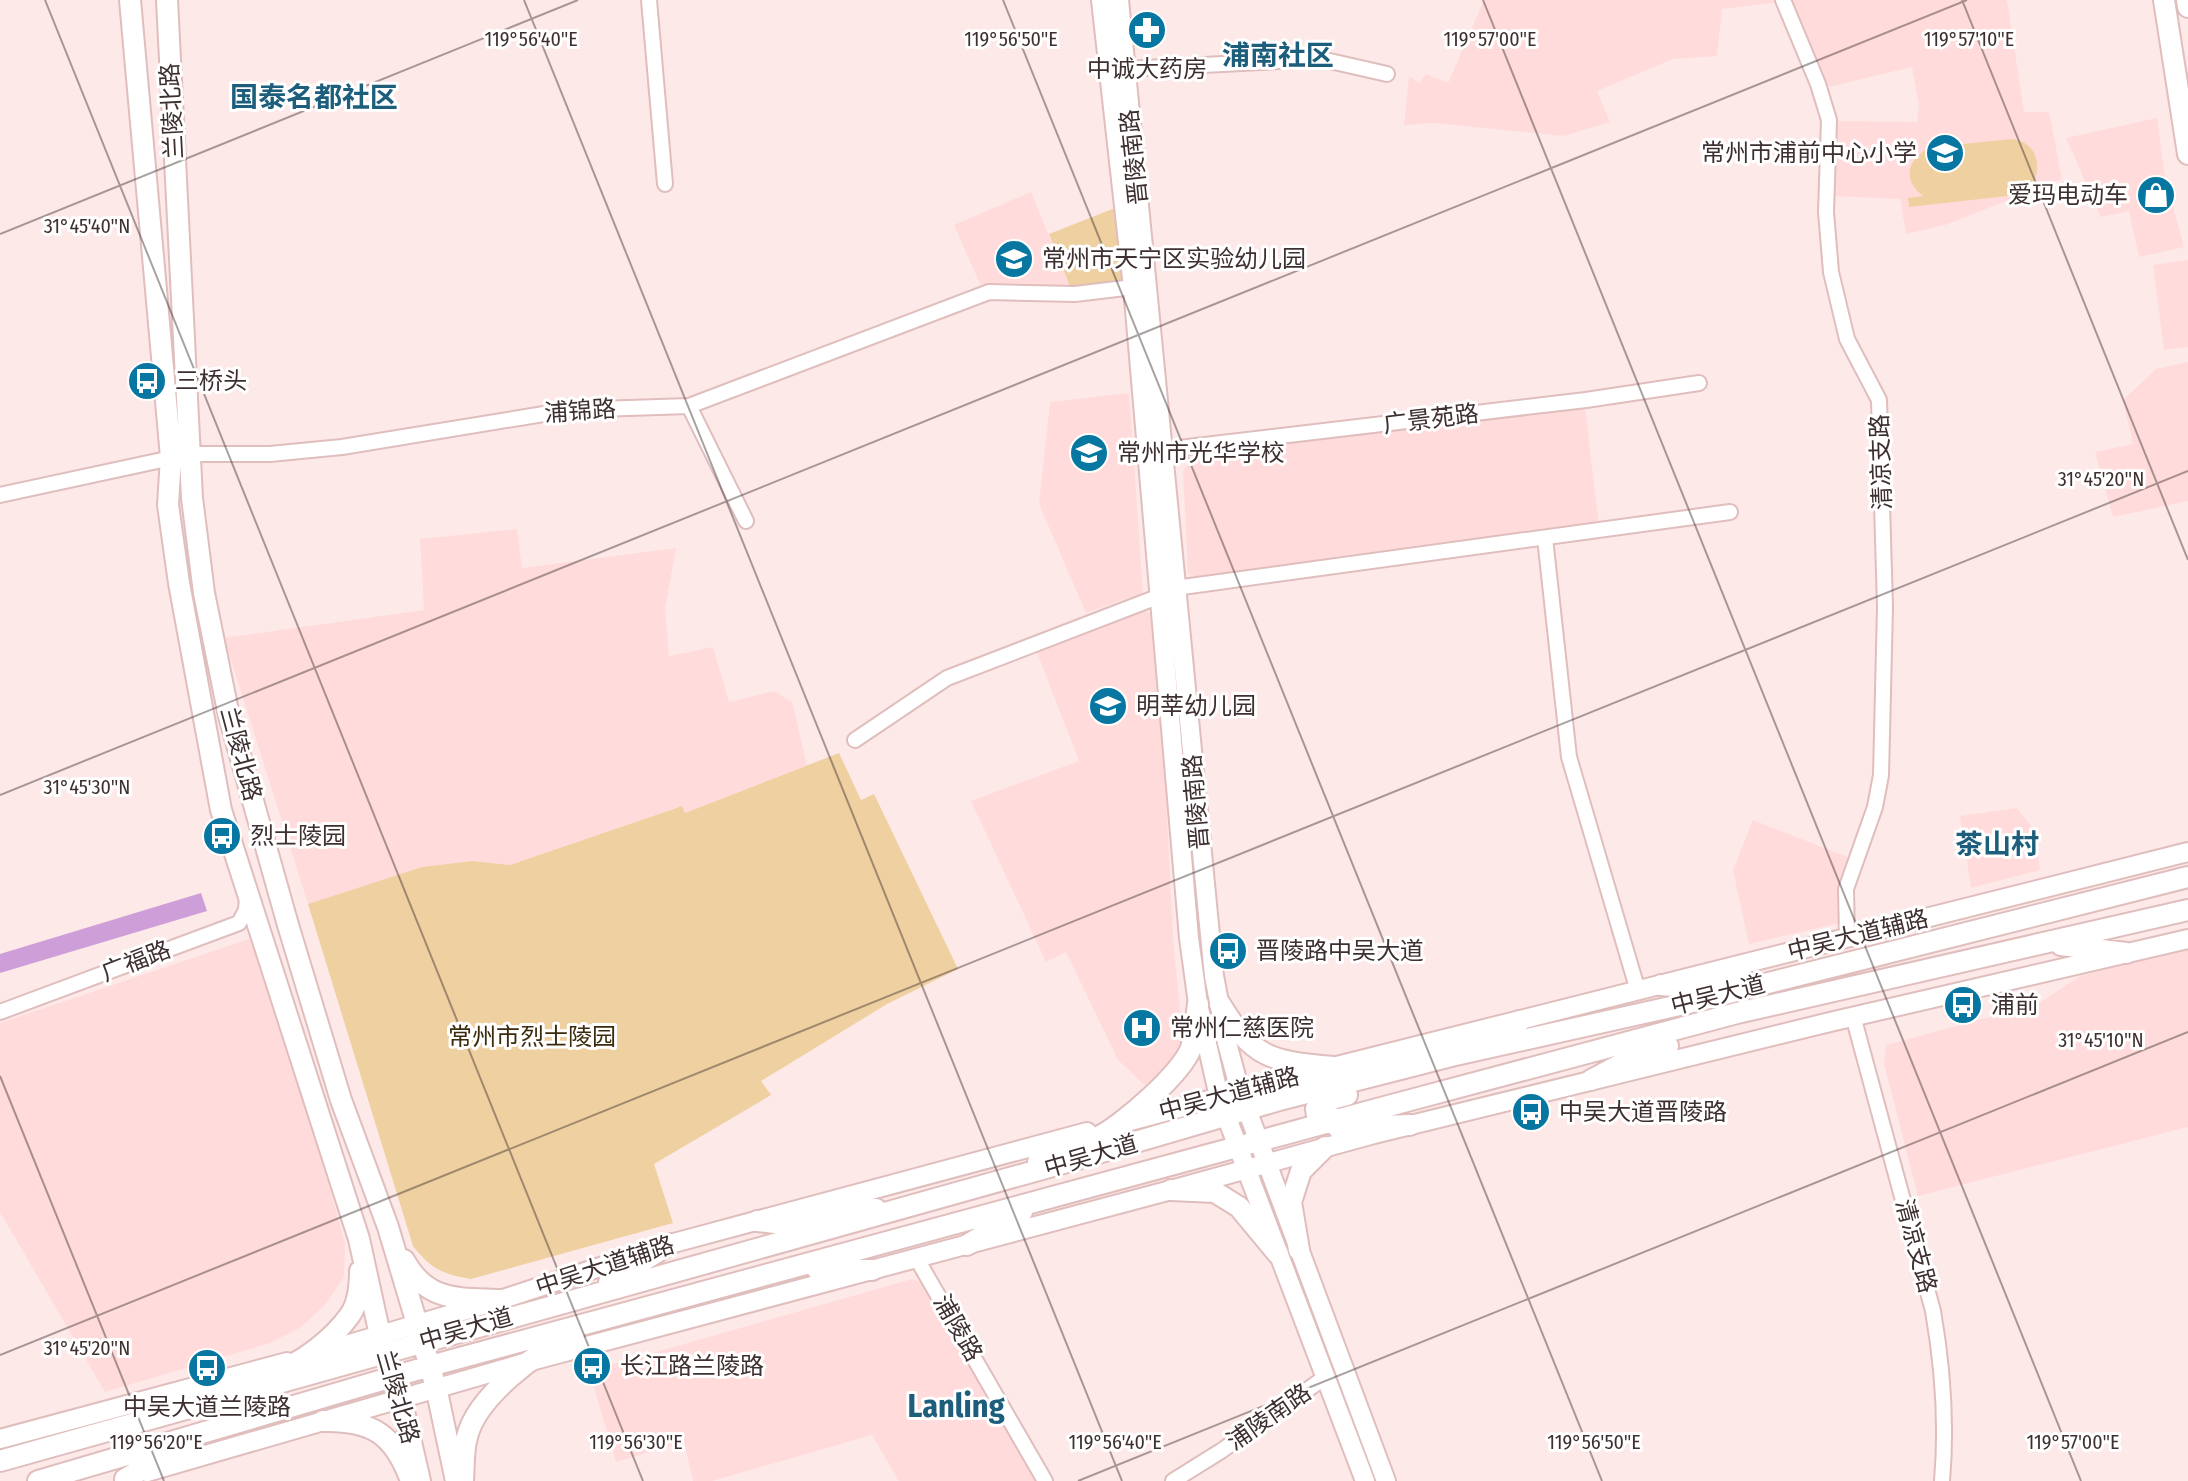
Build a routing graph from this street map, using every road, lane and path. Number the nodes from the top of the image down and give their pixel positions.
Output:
1 (130, 0) edge
2 (167, 0) edge
3 (649, 0) edge
4 (1101, 0) edge
5 (1119, 0) edge
6 (1783, 0) edge
7 (2164, 0) edge
8 (2187, 0) edge
9 (2188, 7) edge
10 (1125, 69) junction
11 (1387, 74) dead end
12 (2188, 154) edge
13 (665, 184) dead end
14 (1140, 286) junction
15 (1699, 383) dead end
16 (689, 406) junction
17 (1162, 450) junction
18 (180, 456) junction
19 (0, 495) edge
20 (1730, 512) dead end
21 (746, 521) dead end
22 (1545, 538) junction
23 (1168, 592) junction
24 (855, 740) dead end
25 (2188, 852) edge
26 (2188, 860) edge
27 (2188, 877) edge
28 (247, 888) junction
29 (2115, 895) junction
30 (2188, 897) edge
31 (2056, 910) junction
32 (2188, 910) edge
33 (239, 923) junction
34 (1847, 938) junction
35 (263, 939) junction
36 (2188, 939) edge
37 (2045, 943) junction
38 (2006, 952) junction
39 (2126, 953) junction
40 (1847, 963) junction
41 (1940, 968) junction
42 (1788, 978) junction
43 (1661, 985) junction
44 (1638, 991) junction
45 (1198, 1004) junction
46 (1220, 1004) junction
47 (0, 1012) edge
48 (1737, 1013) junction
49 (1853, 1016) junction
50 (1688, 1027) junction
51 (1521, 1030) junction
52 (1333, 1067) junction
53 (1591, 1080) junction
54 (1244, 1101) junction
55 (1223, 1107) junction
56 (1341, 1120) junction
57 (1121, 1123) junction
58 (1410, 1125) junction
59 (1306, 1129) junction
60 (1177, 1131) junction
61 (1258, 1141) junction
62 (1237, 1147) junction
63 (1325, 1147) junction
64 (1267, 1164) junction
65 (1246, 1170) junction
66 (1021, 1175) junction
67 (1097, 1183) junction
68 (1171, 1190) junction
69 (896, 1210) junction
70 (757, 1221) junction
71 (945, 1226) junction
72 (388, 1227) junction
73 (359, 1239) junction
74 (670, 1244) junction
75 (967, 1245) junction
76 (1288, 1252) junction
77 (917, 1259) junction
78 (872, 1270) junction
79 (746, 1280) junction
80 (588, 1295) junction
81 (500, 1300) junction
82 (633, 1310) junction
83 (487, 1323) junction
84 (420, 1332) junction
85 (382, 1343) junction
86 (495, 1348) junction
87 (531, 1361) junction
88 (310, 1364) junction
89 (430, 1366) junction
90 (392, 1377) junction
91 (1324, 1378) junction
92 (436, 1387) junction
93 (316, 1398) junction
94 (399, 1398) junction
95 (264, 1414) junction
96 (323, 1421) junction
97 (0, 1439) edge
98 (0, 1461) edge
99 (121, 1480) edge
100 (38, 1481) edge
101 (411, 1481) edge
102 (420, 1481) edge
103 (456, 1481) edge
104 (463, 1481) edge
105 (1045, 1481) edge
106 (1173, 1481) edge
107 (1365, 1481) edge
108 (1386, 1481) edge
109 (1942, 1481) edge

1 - 18 main road, 兰陵北路
2 - 18 main road, 兰陵北路
3 - 13 street
4 - 14 main road, 晋陵南路
5 - 10 main road, 晋陵南路
6 - 34 street, 清凉支路
7 - 12 main road
8 - 9 main road
10 - 11 street
10 - 14 main road, 晋陵南路
14 - 16 street, 浦锦路
14 - 17 main road, 晋陵南路
14 - 23 main road, 晋陵南路
15 - 17 street, 广景苑路
16 - 18 street, 浦锦路
16 - 21 street
17 - 23 main road, 晋陵南路
18 - 19 street, 浦锦路
18 - 28 main road, 兰陵北路
18 - 72 main road, 兰陵北路
20 - 22 street
22 - 23 street
22 - 44 street
23 - 24 street
23 - 45 main road, 晋陵南路
23 - 46 main road, 晋陵南路
25 - 34 main road, 中吴大道辅路
26 - 31 main road
27 - 29 main road, 中吴大道
28 - 33 street
28 - 35 main road, 兰陵北路
29 - 31 main road, 中吴大道
29 - 41 main road
30 - 38 main road
31 - 40 main road, 中吴大道
32 - 37 main road, 中吴大道
33 - 35 street
33 - 47 street, 广福路
34 - 43 main road, 中吴大道辅路
35 - 73 main road, 兰陵北路
36 - 39 main road
37 - 38 main road, 中吴大道
37 - 39 main road
38 - 41 main road, 中吴大道
39 - 49 main road
40 - 42 main road, 中吴大道
40 - 50 main road
41 - 48 main road, 中吴大道
42 - 43 main road
42 - 51 main road, 中吴大道
43 - 44 main road, 中吴大道辅路
44 - 51 main road, 中吴大道辅路
45 - 55 main road, 晋陵南路
45 - 57 main road
46 - 52 main road
46 - 54 main road, 晋陵南路
48 - 50 main road, 中吴大道
48 - 53 main road
49 - 53 main road
49 - 109 street, 清凉支路
50 - 56 main road, 中吴大道
51 - 52 main road, 中吴大道辅路
51 - 54 main road, 中吴大道
51 - 56 main road
52 - 54 main road, 中吴大道辅路
53 - 58 main road
54 - 55 main road, 中吴大道
54 - 61 main road, 晋陵南路
55 - 57 main road, 中吴大道辅路
55 - 60 main road, 中吴大道
55 - 62 main road, 晋陵南路
56 - 59 main road, 中吴大道
57 - 66 main road
57 - 70 main road, 中吴大道辅路
58 - 59 main road
58 - 63 main road
59 - 61 main road, 中吴大道
60 - 66 main road, 中吴大道
60 - 71 main road
61 - 62 main road, 中吴大道
61 - 64 main road, 晋陵南路
62 - 65 main road, 晋陵南路
62 - 67 main road, 中吴大道
63 - 64 main road
63 - 76 main road
64 - 65 main road
64 - 76 main road, 晋陵南路
65 - 68 main road
65 - 76 main road, 晋陵南路
66 - 69 main road, 中吴大道
67 - 71 main road, 中吴大道
67 - 75 main road
68 - 75 main road
68 - 76 main road
69 - 70 main road
69 - 80 main road, 中吴大道
70 - 74 main road, 中吴大道辅路
71 - 79 main road, 中吴大道
72 - 81 main road
72 - 84 main road, 兰陵北路
73 - 85 main road, 兰陵北路
73 - 88 main road
74 - 80 main road
74 - 81 main road, 中吴大道辅路
75 - 77 main road
76 - 91 main road, 晋陵南路
76 - 108 main road, 晋陵南路
77 - 78 main road
77 - 105 street, 浦陵路
78 - 79 main road
78 - 87 main road
79 - 82 main road, 中吴大道
80 - 83 main road, 中吴大道
81 - 84 main road, 中吴大道辅路
82 - 86 main road, 中吴大道
82 - 87 main road
83 - 84 main road, 中吴大道
83 - 86 main road
84 - 85 main road, 中吴大道
84 - 89 main road, 兰陵北路
85 - 88 main road, 中吴大道
85 - 90 main road, 兰陵北路
86 - 89 main road, 中吴大道
87 - 92 main road
87 - 104 main road
88 - 93 main road
88 - 97 main road
88 - 98 main road
89 - 90 main road, 中吴大道
89 - 92 main road, 兰陵北路
90 - 93 main road, 中吴大道
90 - 94 main road, 兰陵北路
91 - 106 street, 浦陵南路
91 - 107 main road, 晋陵南路
92 - 94 main road
92 - 103 main road, 兰陵北路
93 - 95 main road, 中吴大道
94 - 96 main road
94 - 102 main road, 兰陵北路
95 - 99 main road
95 - 100 main road, 中吴大道
96 - 99 main road
96 - 101 main road

